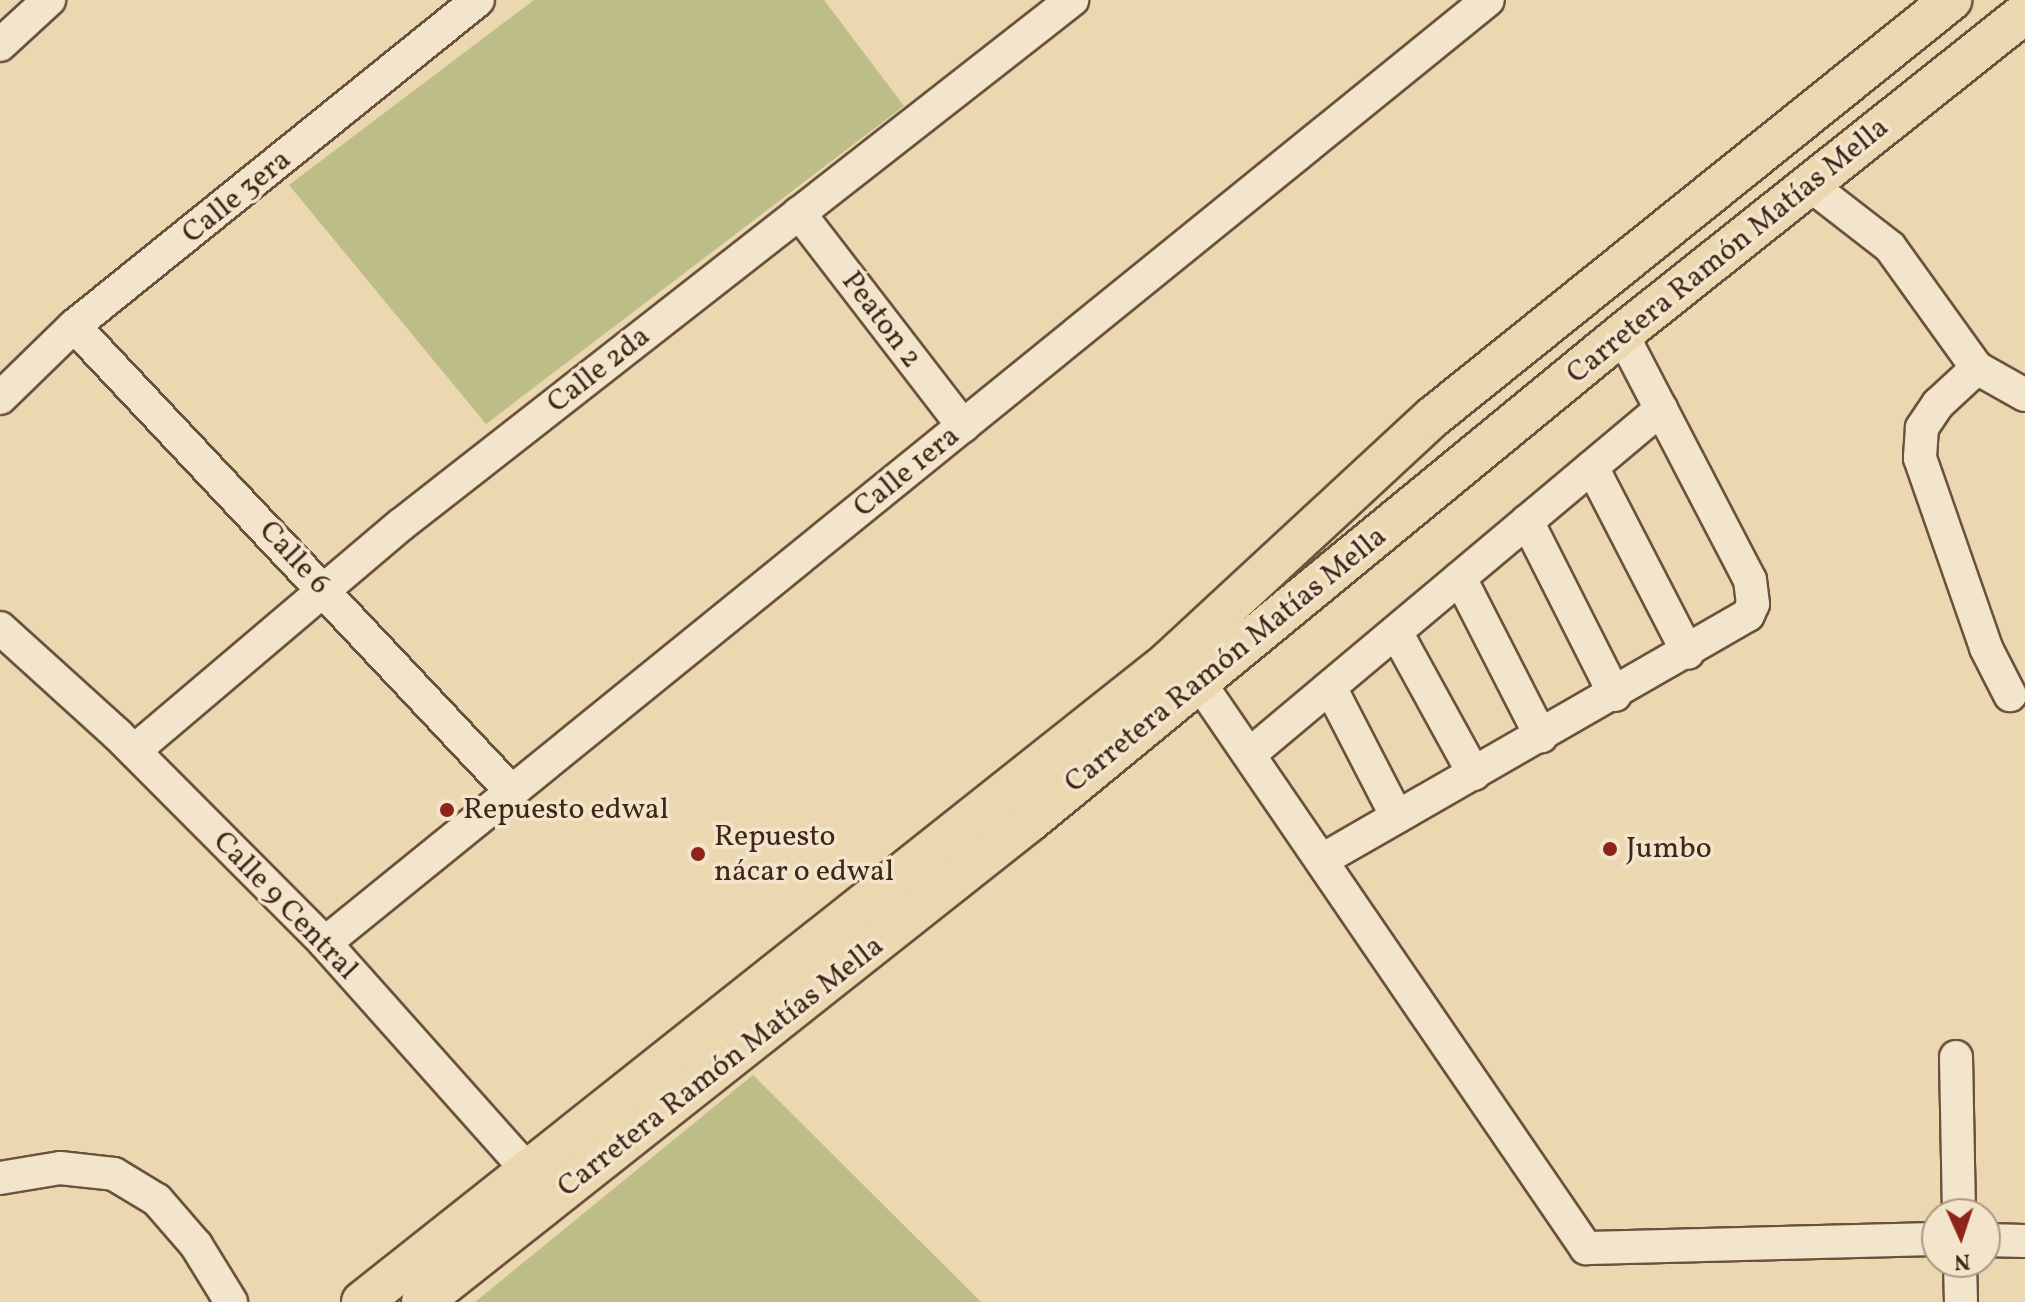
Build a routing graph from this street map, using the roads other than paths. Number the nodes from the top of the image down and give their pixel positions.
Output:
1 (49, 0) edge
2 (478, 0) edge
3 (1072, 0) edge
4 (1488, 0) edge
5 (1951, 0) edge
6 (2025, 13) edge
7 (0, 45) edge
8 (1810, 185) junction
9 (799, 213) junction
10 (74, 326) junction
11 (1622, 334) junction
12 (1977, 368) junction
13 (2025, 395) edge
14 (0, 398) edge
15 (1661, 409) junction
16 (963, 426) junction
17 (1592, 467) junction
18 (1527, 521) junction
19 (1460, 578) junction
20 (324, 590) junction
21 (0, 628) edge
22 (1396, 632) junction
23 (1688, 653) junction
24 (1189, 667) junction
25 (1330, 687) junction
26 (1615, 695) junction
27 (2010, 695) dead end
28 (1541, 736) junction
29 (134, 751) junction
30 (1250, 754) junction
31 (1474, 774) junction
32 (512, 792) junction
33 (1397, 817) junction
34 (1322, 860) junction
35 (325, 943) junction
36 (1956, 1057) dead end
37 (0, 1178) edge
38 (541, 1185) junction
39 (1959, 1198) edge
40 (1921, 1239) edge
41 (2001, 1240) edge
42 (2025, 1241) edge
43 (1960, 1278) edge
44 (231, 1302) edge
45 (362, 1302) edge
46 (422, 1302) edge
47 (1961, 1302) edge

1 - 7 street
2 - 10 street, Calle 3era
3 - 9 street, Calle 2da
4 - 16 street, Calle 1era
5 - 24 main road, Carretera Ramón Matías Mella
6 - 8 main road, Carretera Ramón Matías Mella
8 - 11 main road, Carretera Ramón Matías Mella
8 - 12 street
9 - 16 street, Peaton 2
9 - 20 street, Calle 2da
10 - 14 street, Calle 3era
10 - 20 street, Calle 6
11 - 15 street
11 - 24 main road, Carretera Ramón Matías Mella
12 - 13 street
12 - 27 street
15 - 17 street
15 - 23 street
16 - 32 street, Calle 1era
17 - 18 street
17 - 23 street
18 - 19 street
18 - 26 street
19 - 22 street
19 - 28 street
20 - 29 street, Calle 2da
20 - 32 street, Calle 6
21 - 29 street, Calle 9 Central
22 - 25 street
22 - 31 street
23 - 26 street
24 - 30 street
24 - 38 main road, Carretera Ramón Matías Mella
25 - 30 street
25 - 33 street
26 - 28 street
28 - 31 street
29 - 35 street, Calle 9 Central
30 - 34 street
31 - 33 street
32 - 35 street, Calle 1era
33 - 34 street
34 - 40 street
35 - 38 street, Calle 9 Central
36 - 39 street
37 - 44 street
38 - 45 main road, Carretera Ramón Matías Mella
38 - 46 main road, Carretera Ramón Matías Mella
41 - 42 street
43 - 47 street

